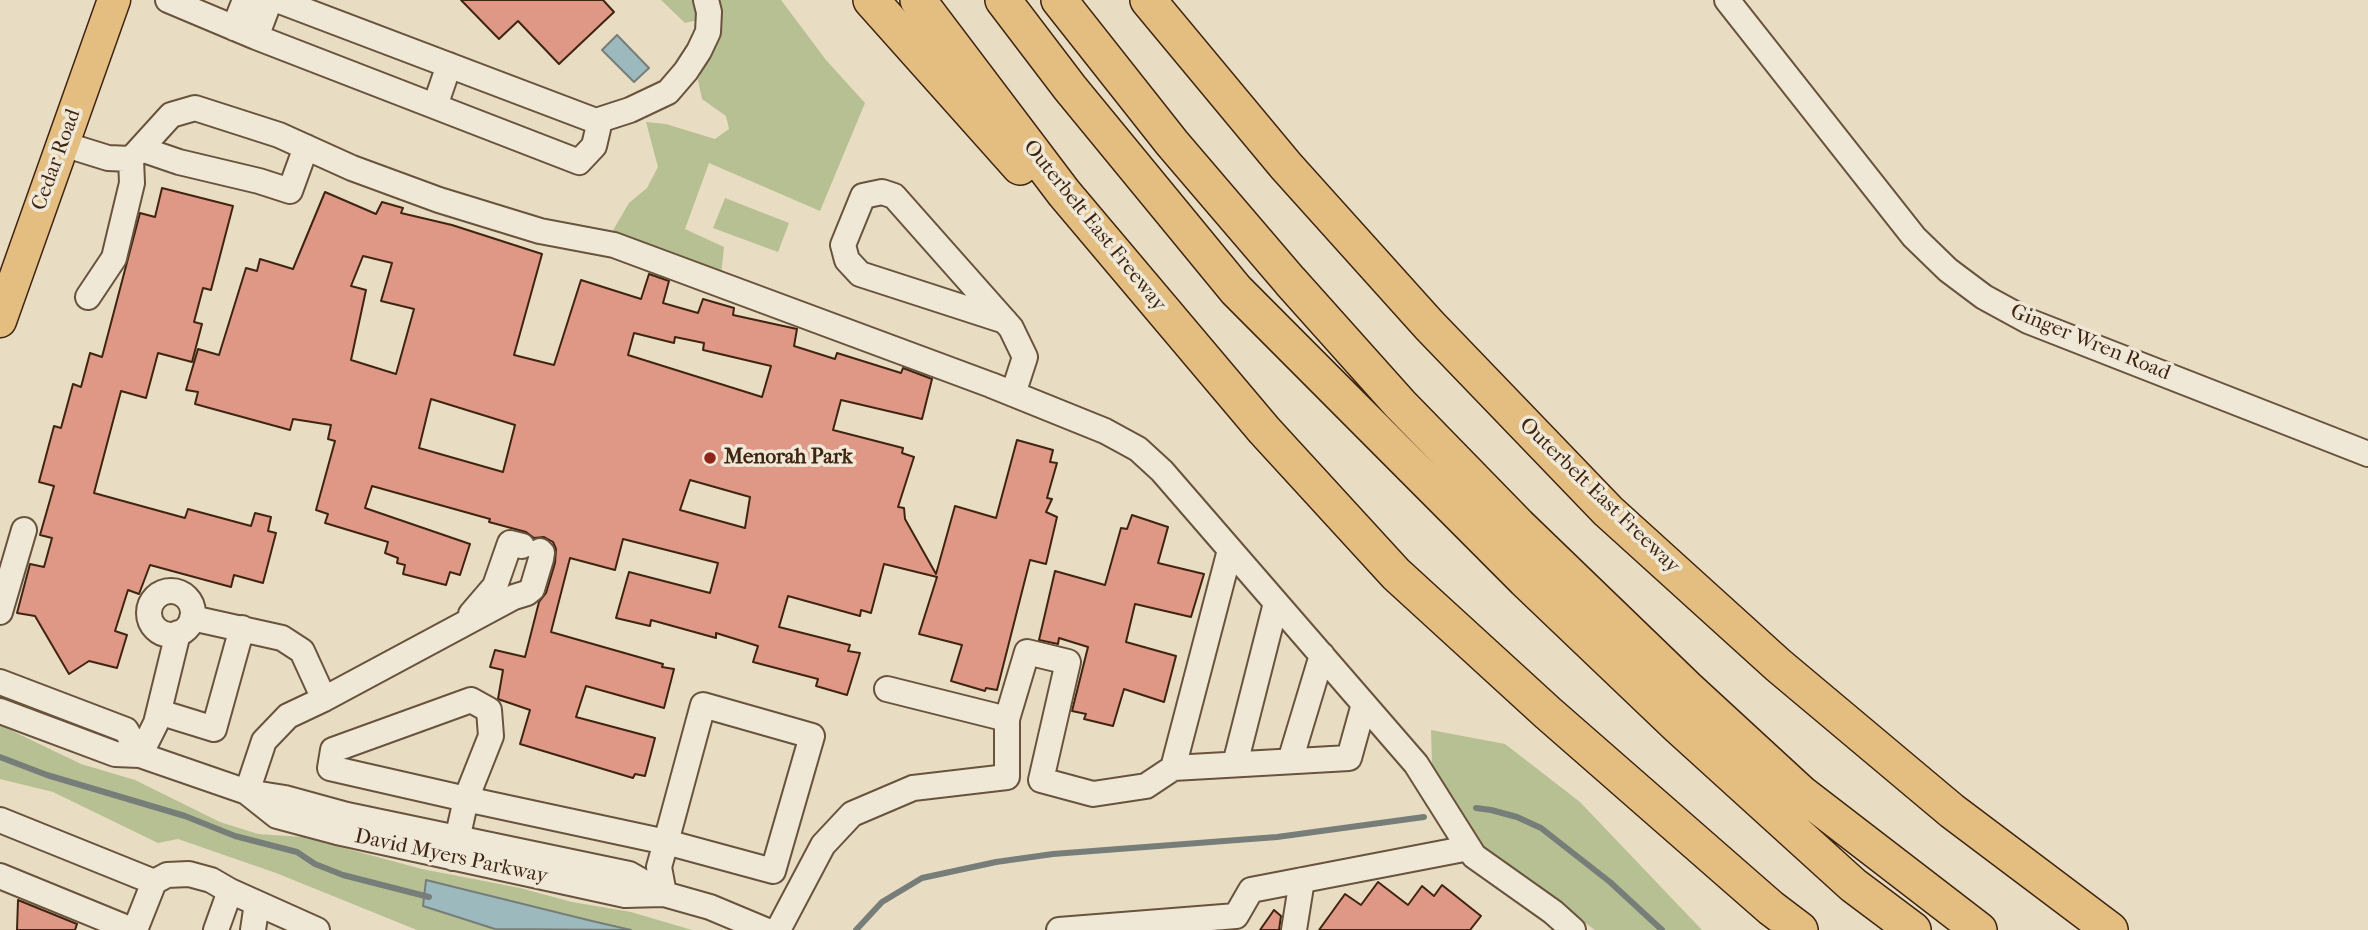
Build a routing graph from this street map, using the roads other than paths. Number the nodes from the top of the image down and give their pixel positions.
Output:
1 (114, 0) edge
2 (168, 0) edge
3 (245, 0) edge
4 (270, 0) edge
5 (276, 0) edge
6 (706, 0) edge
7 (871, 0) edge
8 (918, 0) edge
9 (1003, 0) edge
10 (1059, 0) edge
11 (1148, 0) edge
12 (1727, 0) edge
13 (245, 33) junction
14 (449, 65) junction
15 (435, 106) junction
16 (596, 121) junction
17 (63, 144) junction
18 (306, 147) junction
19 (136, 154) junction
20 (88, 297) dead end
21 (0, 321) edge
22 (1005, 321) junction
23 (1013, 394) junction
24 (1264, 430) junction
25 (2368, 454) edge
26 (24, 530) dead end
27 (1230, 550) junction
28 (1276, 603) junction
29 (0, 612) edge
30 (458, 627) junction
31 (242, 628) junction
32 (1322, 655) junction
33 (0, 682) edge
34 (887, 689) dead end
35 (324, 699) junction
36 (1364, 705) junction
37 (0, 711) edge
38 (159, 712) junction
39 (1007, 719) junction
40 (140, 755) junction
41 (1290, 761) junction
42 (1235, 764) junction
43 (1173, 768) junction
44 (1007, 777) junction
45 (1041, 780) junction
46 (247, 792) junction
47 (466, 799) junction
48 (0, 820) edge
49 (666, 842) junction
50 (456, 848) junction
51 (1469, 848) junction
52 (0, 876) edge
53 (1302, 880) junction
54 (154, 882) junction
55 (230, 891) junction
56 (664, 894) junction
57 (257, 903) junction
58 (1233, 923) edge
59 (133, 930) edge
60 (216, 930) edge
61 (253, 930) edge
62 (317, 930) edge
63 (765, 930) edge
64 (778, 930) edge
65 (1059, 930) edge
66 (1294, 930) edge
67 (1573, 930) edge
68 (1800, 930) edge
69 (1913, 930) edge
70 (1979, 930) edge
71 (2110, 930) edge

1 - 17 main road, Cedar Road
2 - 13 street
3 - 13 street
4 - 13 street
5 - 14 street
6 - 16 street
7 - 24 highway
8 - 24 highway, Outerbelt East Freeway
9 - 69 highway
10 - 70 highway
11 - 71 highway, Outerbelt East Freeway
12 - 25 street, Ginger Wren Road
13 - 15 street
14 - 15 street
14 - 16 street
15 - 16 street
17 - 19 street
17 - 21 main road, Cedar Road
18 - 19 street
18 - 19 street
18 - 23 street
19 - 20 street
22 - 22 street
22 - 23 street
23 - 27 street
24 - 68 highway, Outerbelt East Freeway
26 - 29 street
27 - 28 street
27 - 43 street
28 - 32 street
28 - 42 street
30 - 30 street
30 - 35 street
31 - 35 street
31 - 38 street
31 - 38 street
32 - 36 street
32 - 41 street
33 - 40 street
34 - 39 street
35 - 46 street
36 - 41 street
36 - 51 street
37 - 40 street, David Myers Parkway
38 - 40 street
39 - 44 street
39 - 45 street
40 - 46 street, David Myers Parkway
41 - 42 street
42 - 43 street
43 - 45 street
44 - 45 street
44 - 64 street
46 - 50 street, David Myers Parkway
47 - 47 street
47 - 49 street
47 - 50 street
48 - 54 street
49 - 49 street
49 - 56 street
50 - 56 street, David Myers Parkway
51 - 53 street
51 - 67 street
52 - 59 street
53 - 58 street
53 - 66 street
54 - 55 street
54 - 59 street
55 - 57 street
55 - 60 street
56 - 63 street, David Myers Parkway
57 - 61 street
57 - 62 street
58 - 65 street

